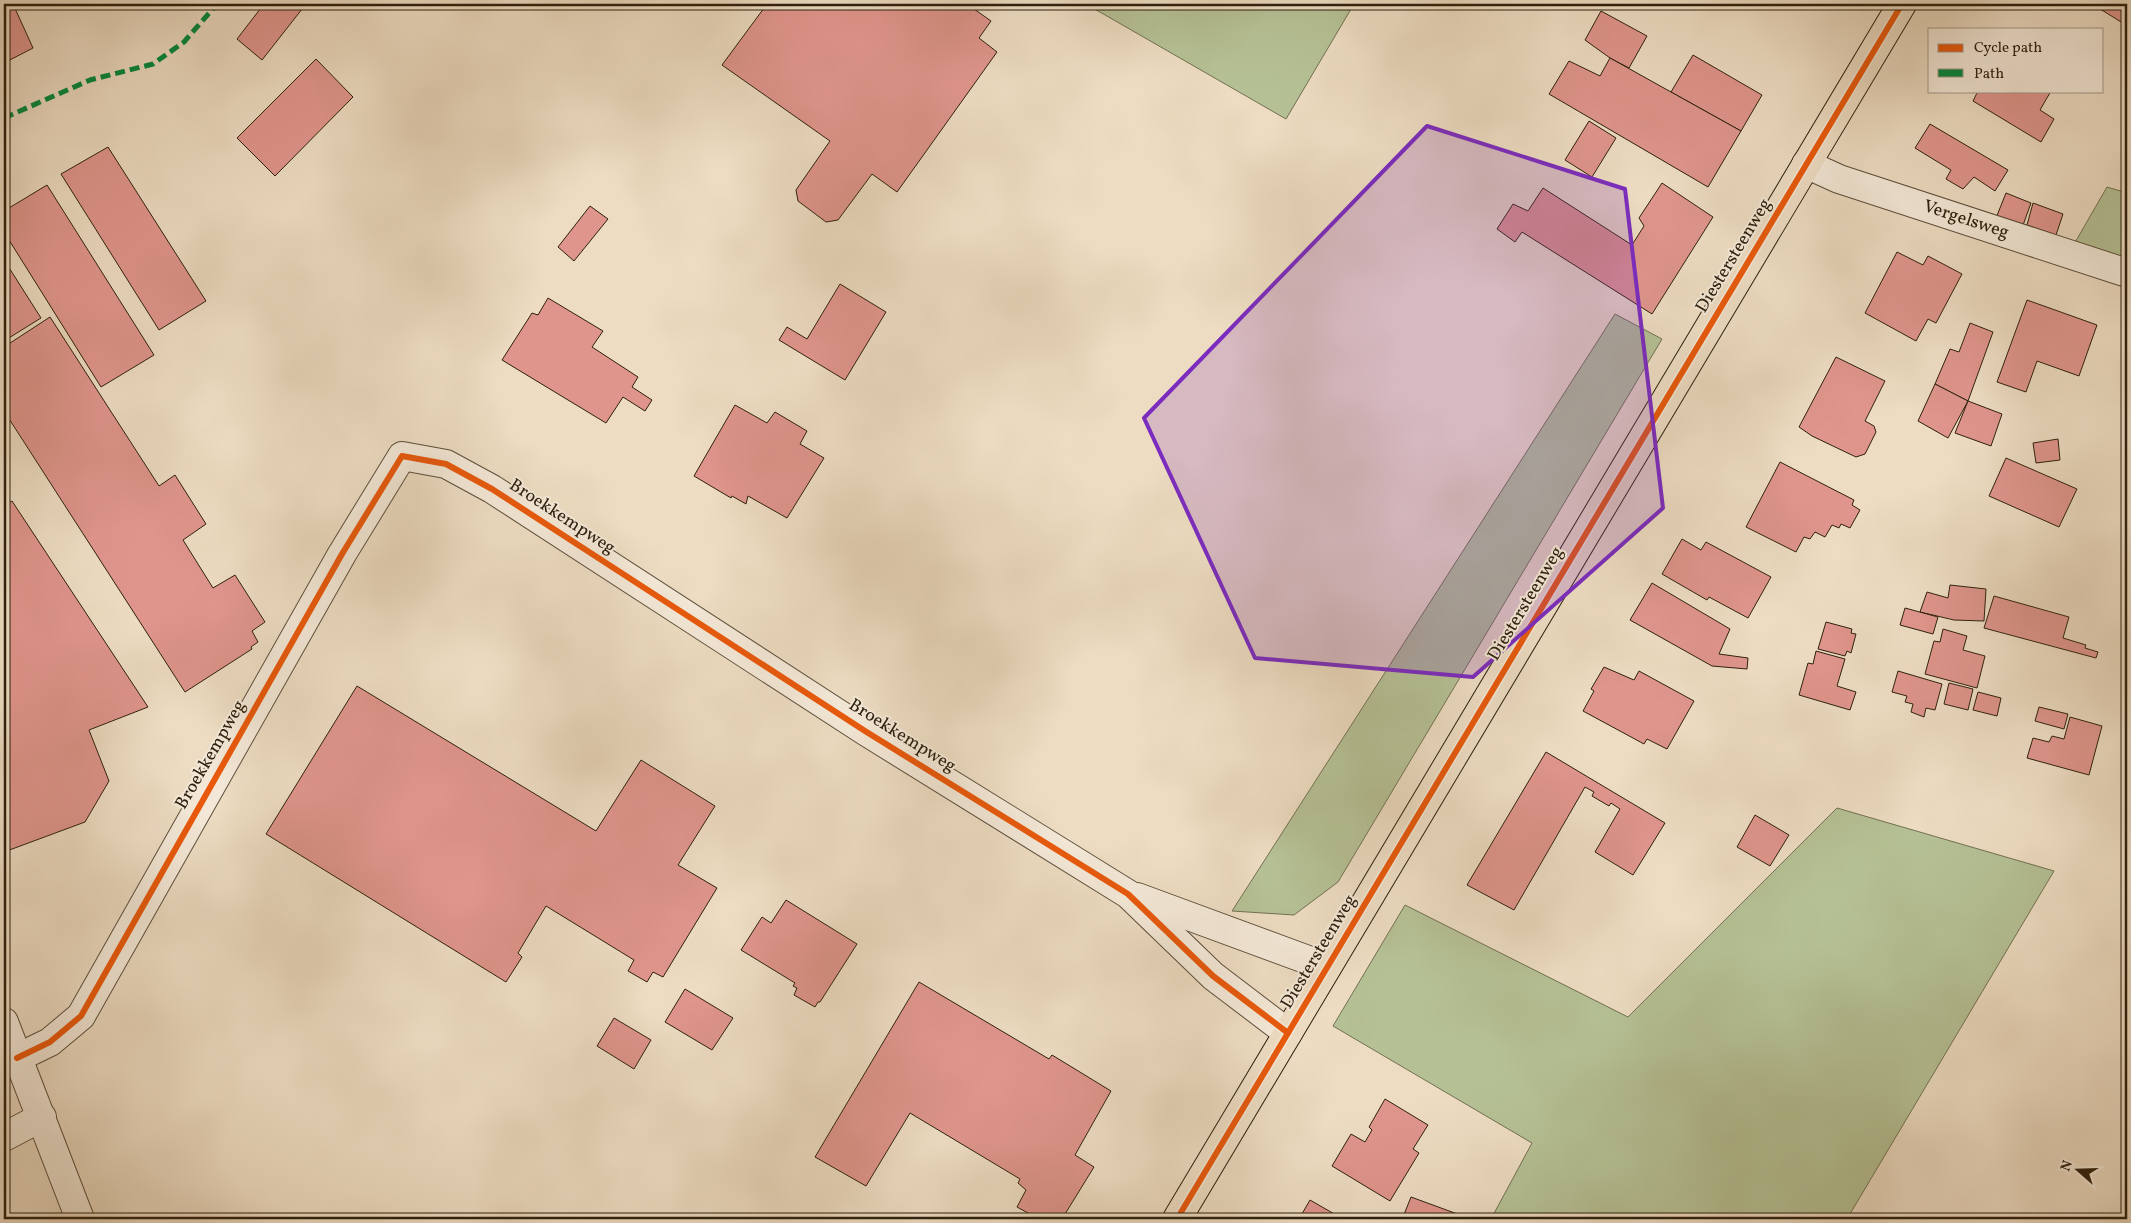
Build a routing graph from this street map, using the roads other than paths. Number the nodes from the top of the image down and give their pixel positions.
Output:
1 (1902, 4) edge
2 (1806, 164) junction
3 (2127, 273) edge
4 (1128, 894) junction
5 (1327, 967) junction
6 (4, 1022) edge
7 (1288, 1033) junction
8 (17, 1058) junction
9 (42, 1117) junction
10 (4, 1137) edge
11 (80, 1219) edge
12 (1177, 1219) edge

1 - 2 main road, Diestersteenweg
2 - 3 street, Vergelsweg
2 - 5 main road, Diestersteenweg
4 - 5 street, Broekkempweg
4 - 7 street, Broekkempweg
4 - 8 street, Broekkempweg
5 - 7 main road, Diestersteenweg
6 - 8 street
7 - 12 main road, Diestersteenweg
8 - 9 street
9 - 10 street
9 - 11 street

